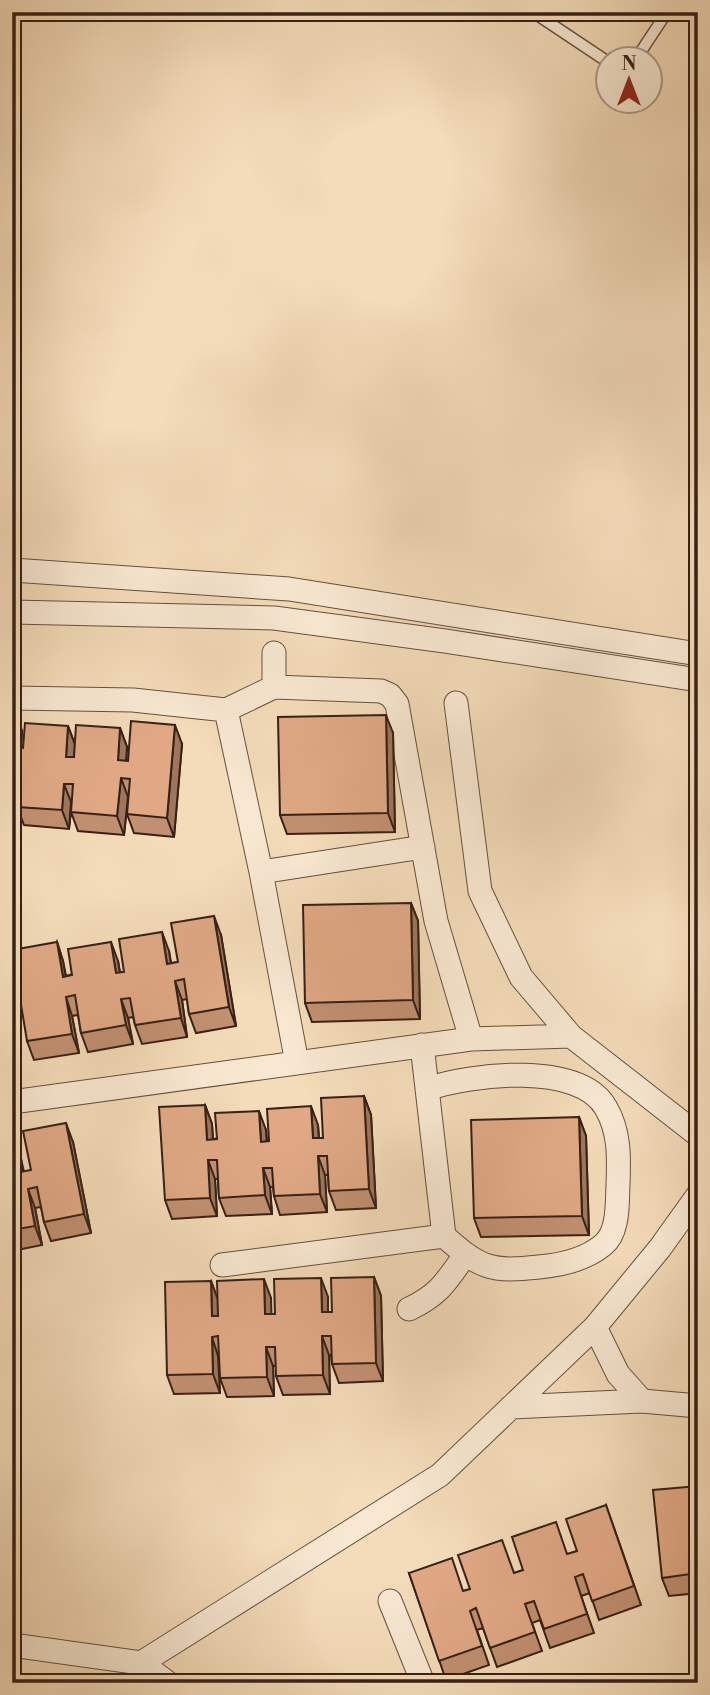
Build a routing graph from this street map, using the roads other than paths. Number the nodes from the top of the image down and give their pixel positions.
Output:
1 (533, 12) edge
2 (667, 12) edge
3 (645, 46) edge
4 (594, 53) edge
5 (12, 570) edge
6 (298, 591) junction
7 (12, 612) edge
8 (294, 621) junction
9 (275, 653) dead end
10 (698, 654) edge
11 (698, 680) edge
12 (275, 687) junction
13 (12, 698) edge
14 (456, 703) dead end
15 (226, 710) junction
16 (423, 847) junction
17 (261, 872) junction
18 (571, 1037) junction
19 (471, 1039) junction
20 (422, 1045) junction
21 (297, 1063) junction
22 (427, 1089) junction
23 (12, 1102) edge
24 (698, 1135) edge
25 (698, 1195) edge
26 (444, 1236) junction
27 (465, 1255) junction
28 (222, 1265) dead end
29 (409, 1309) dead end
30 (596, 1327) junction
31 (642, 1401) junction
32 (698, 1406) edge
33 (511, 1407) junction
34 (390, 1601) dead end
35 (12, 1645) edge
36 (141, 1663) junction
37 (168, 1683) edge
38 (422, 1683) edge

1 - 4 lane
2 - 3 lane
5 - 6 street
6 - 8 street
6 - 10 street
7 - 8 street
8 - 11 street
9 - 12 street
12 - 15 street
12 - 16 street
13 - 15 street
14 - 18 street
15 - 17 street
16 - 17 street
16 - 19 street
17 - 21 street
18 - 19 street
18 - 24 street
19 - 20 street
20 - 21 street
20 - 22 street
21 - 23 street
22 - 26 street
22 - 27 street
25 - 30 street
26 - 27 street
26 - 28 street
27 - 29 street
30 - 31 street
30 - 33 street
31 - 32 street
31 - 33 street
33 - 36 street
34 - 38 street
35 - 36 street
36 - 37 street

